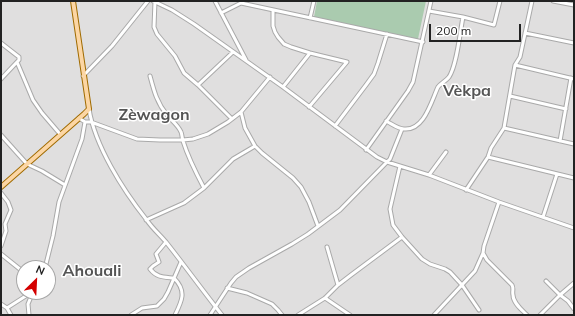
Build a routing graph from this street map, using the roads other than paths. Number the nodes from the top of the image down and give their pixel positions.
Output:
1 (72, 1) edge
2 (148, 1) edge
3 (154, 1) edge
4 (215, 1) edge
5 (314, 1) edge
6 (432, 1) edge
7 (500, 1) edge
8 (532, 1) edge
9 (553, 1) edge
10 (241, 2) edge
11 (574, 6) edge
12 (273, 10) junction
13 (429, 11) junction
14 (221, 13) junction
15 (463, 17) junction
16 (310, 18) junction
17 (525, 33) junction
18 (387, 34) junction
19 (423, 42) junction
20 (574, 43) edge
21 (2, 45) edge
22 (233, 52) junction
23 (310, 53) junction
24 (247, 61) junction
25 (17, 62) junction
26 (515, 65) junction
27 (83, 76) junction
28 (150, 76) dead end
29 (270, 77) junction
30 (1, 79) edge
31 (573, 79) edge
32 (198, 85) junction
33 (283, 87) junction
34 (510, 96) junction
35 (309, 107) junction
36 (89, 109) junction
37 (566, 110) junction
38 (241, 112) junction
39 (79, 118) junction
40 (232, 119) junction
41 (386, 121) junction
42 (85, 122) junction
43 (91, 122) junction
44 (335, 126) junction
45 (504, 128) junction
46 (402, 129) junction
47 (60, 134) junction
48 (1, 135) edge
49 (183, 140) junction
50 (560, 141) junction
51 (574, 144) edge
52 (255, 146) junction
53 (366, 150) junction
54 (446, 152) dead end
55 (488, 157) junction
56 (387, 162) junction
57 (27, 164) junction
58 (400, 166) junction
59 (557, 174) junction
60 (429, 175) junction
61 (574, 178) edge
62 (65, 185) junction
63 (1, 187) edge
64 (204, 188) junction
65 (466, 190) junction
66 (1, 193) edge
67 (498, 202) junction
68 (543, 217) junction
69 (146, 220) junction
70 (318, 226) junction
71 (574, 228) edge
72 (402, 237) junction
73 (166, 242) junction
74 (1, 246) edge
75 (327, 247) dead end
76 (483, 253) junction
77 (1, 254) edge
78 (47, 260) edge
79 (181, 262) junction
80 (16, 266) edge
81 (174, 278) junction
82 (546, 282) dead end
83 (574, 284) edge
84 (338, 285) junction
85 (462, 285) junction
86 (227, 288) junction
87 (560, 295) junction
88 (325, 298) junction
89 (20, 300) edge
90 (30, 300) edge
91 (1, 304) edge
92 (215, 306) junction
93 (7, 308) junction
94 (574, 309) edge
95 (479, 310) dead end
96 (11, 315) edge
97 (29, 315) edge
98 (131, 315) edge
99 (174, 315) edge
100 (210, 315) edge
101 (222, 315) edge
102 (282, 315) edge
103 (298, 315) edge
104 (350, 315) edge
105 (434, 315) edge
106 (527, 315) edge
107 (540, 315) edge

1 - 27 main road
2 - 27 street
3 - 22 street
3 - 32 street
4 - 14 street
5 - 16 street
6 - 13 street
7 - 15 street
8 - 17 street
9 - 11 street
10 - 12 street
10 - 14 street
12 - 16 street
12 - 23 street
13 - 15 street
13 - 19 street
14 - 24 street
15 - 46 street
16 - 18 street
17 - 20 street
17 - 26 street
18 - 19 street
18 - 44 street
19 - 41 street
21 - 25 street
22 - 24 street
22 - 32 street
23 - 33 street
23 - 35 street
24 - 29 street
25 - 30 street
25 - 47 street
26 - 31 street
26 - 34 street
27 - 36 main road
28 - 49 street
29 - 33 street
29 - 38 street
31 - 37 street
32 - 40 street
33 - 35 street
34 - 37 street
34 - 45 street
35 - 44 street
36 - 39 main road
36 - 43 street
37 - 50 street
38 - 40 street
38 - 52 street
39 - 42 street
39 - 47 main road
40 - 49 street
41 - 46 street
41 - 53 street
42 - 43 street
42 - 62 street
43 - 49 street
43 - 69 street
44 - 53 street
45 - 50 street
45 - 55 street
46 - 56 street
47 - 57 main road
48 - 57 street
49 - 64 street
50 - 51 street
52 - 64 street
52 - 70 street
53 - 56 street
54 - 60 street
55 - 59 street
55 - 65 street
56 - 58 street
56 - 70 street
57 - 62 street
57 - 63 main road
58 - 60 street
58 - 72 street
59 - 61 street
59 - 68 street
60 - 65 street
62 - 78 street
64 - 69 street
65 - 67 street
66 - 74 street
67 - 68 street
67 - 76 street
68 - 71 street
69 - 73 street
70 - 86 street
72 - 84 street
72 - 85 street
73 - 79 street
73 - 81 street
75 - 84 street
76 - 85 street
76 - 106 street
77 - 80 street
79 - 81 street
79 - 92 street
81 - 98 street
81 - 99 street
82 - 87 street
83 - 87 street
84 - 88 street
85 - 95 street
85 - 105 street
86 - 92 street
86 - 102 street
87 - 94 street
87 - 107 street
88 - 103 street
88 - 104 street
89 - 93 street
90 - 97 street
91 - 93 street
92 - 100 street
92 - 101 street
93 - 96 street

